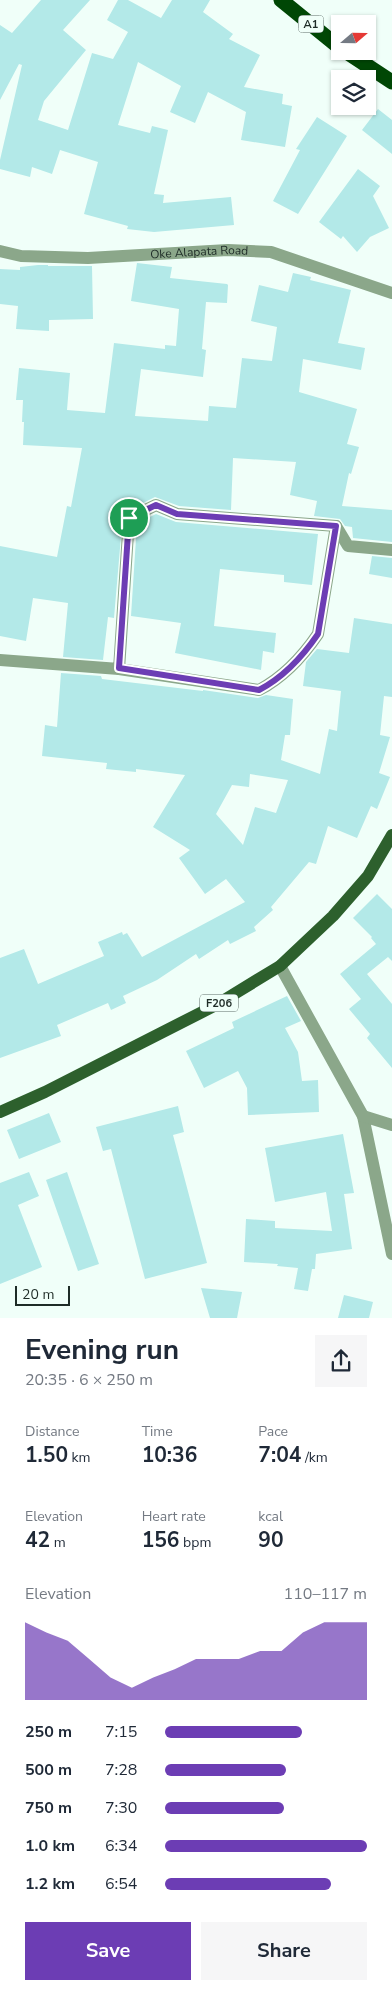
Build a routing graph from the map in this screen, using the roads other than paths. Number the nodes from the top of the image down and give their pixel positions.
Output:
1 (281, 0) edge
2 (331, 41) edge
3 (359, 60) edge
4 (392, 82) edge
5 (0, 251) edge
6 (392, 293) edge
7 (336, 526) junction
8 (392, 550) edge
9 (0, 660) edge
10 (119, 668) junction
11 (392, 835) edge
12 (280, 966) junction
13 (0, 1112) edge
14 (362, 1116) junction
15 (392, 1125) edge
16 (392, 1254) edge

1 - 2 highway, A1
3 - 4 highway
5 - 6 street, Oke Alapata Road
7 - 8 street
7 - 10 street
7 - 10 street
9 - 10 street
11 - 12 main road, F206
12 - 13 main road, F206
12 - 14 street
14 - 15 street
14 - 16 street

